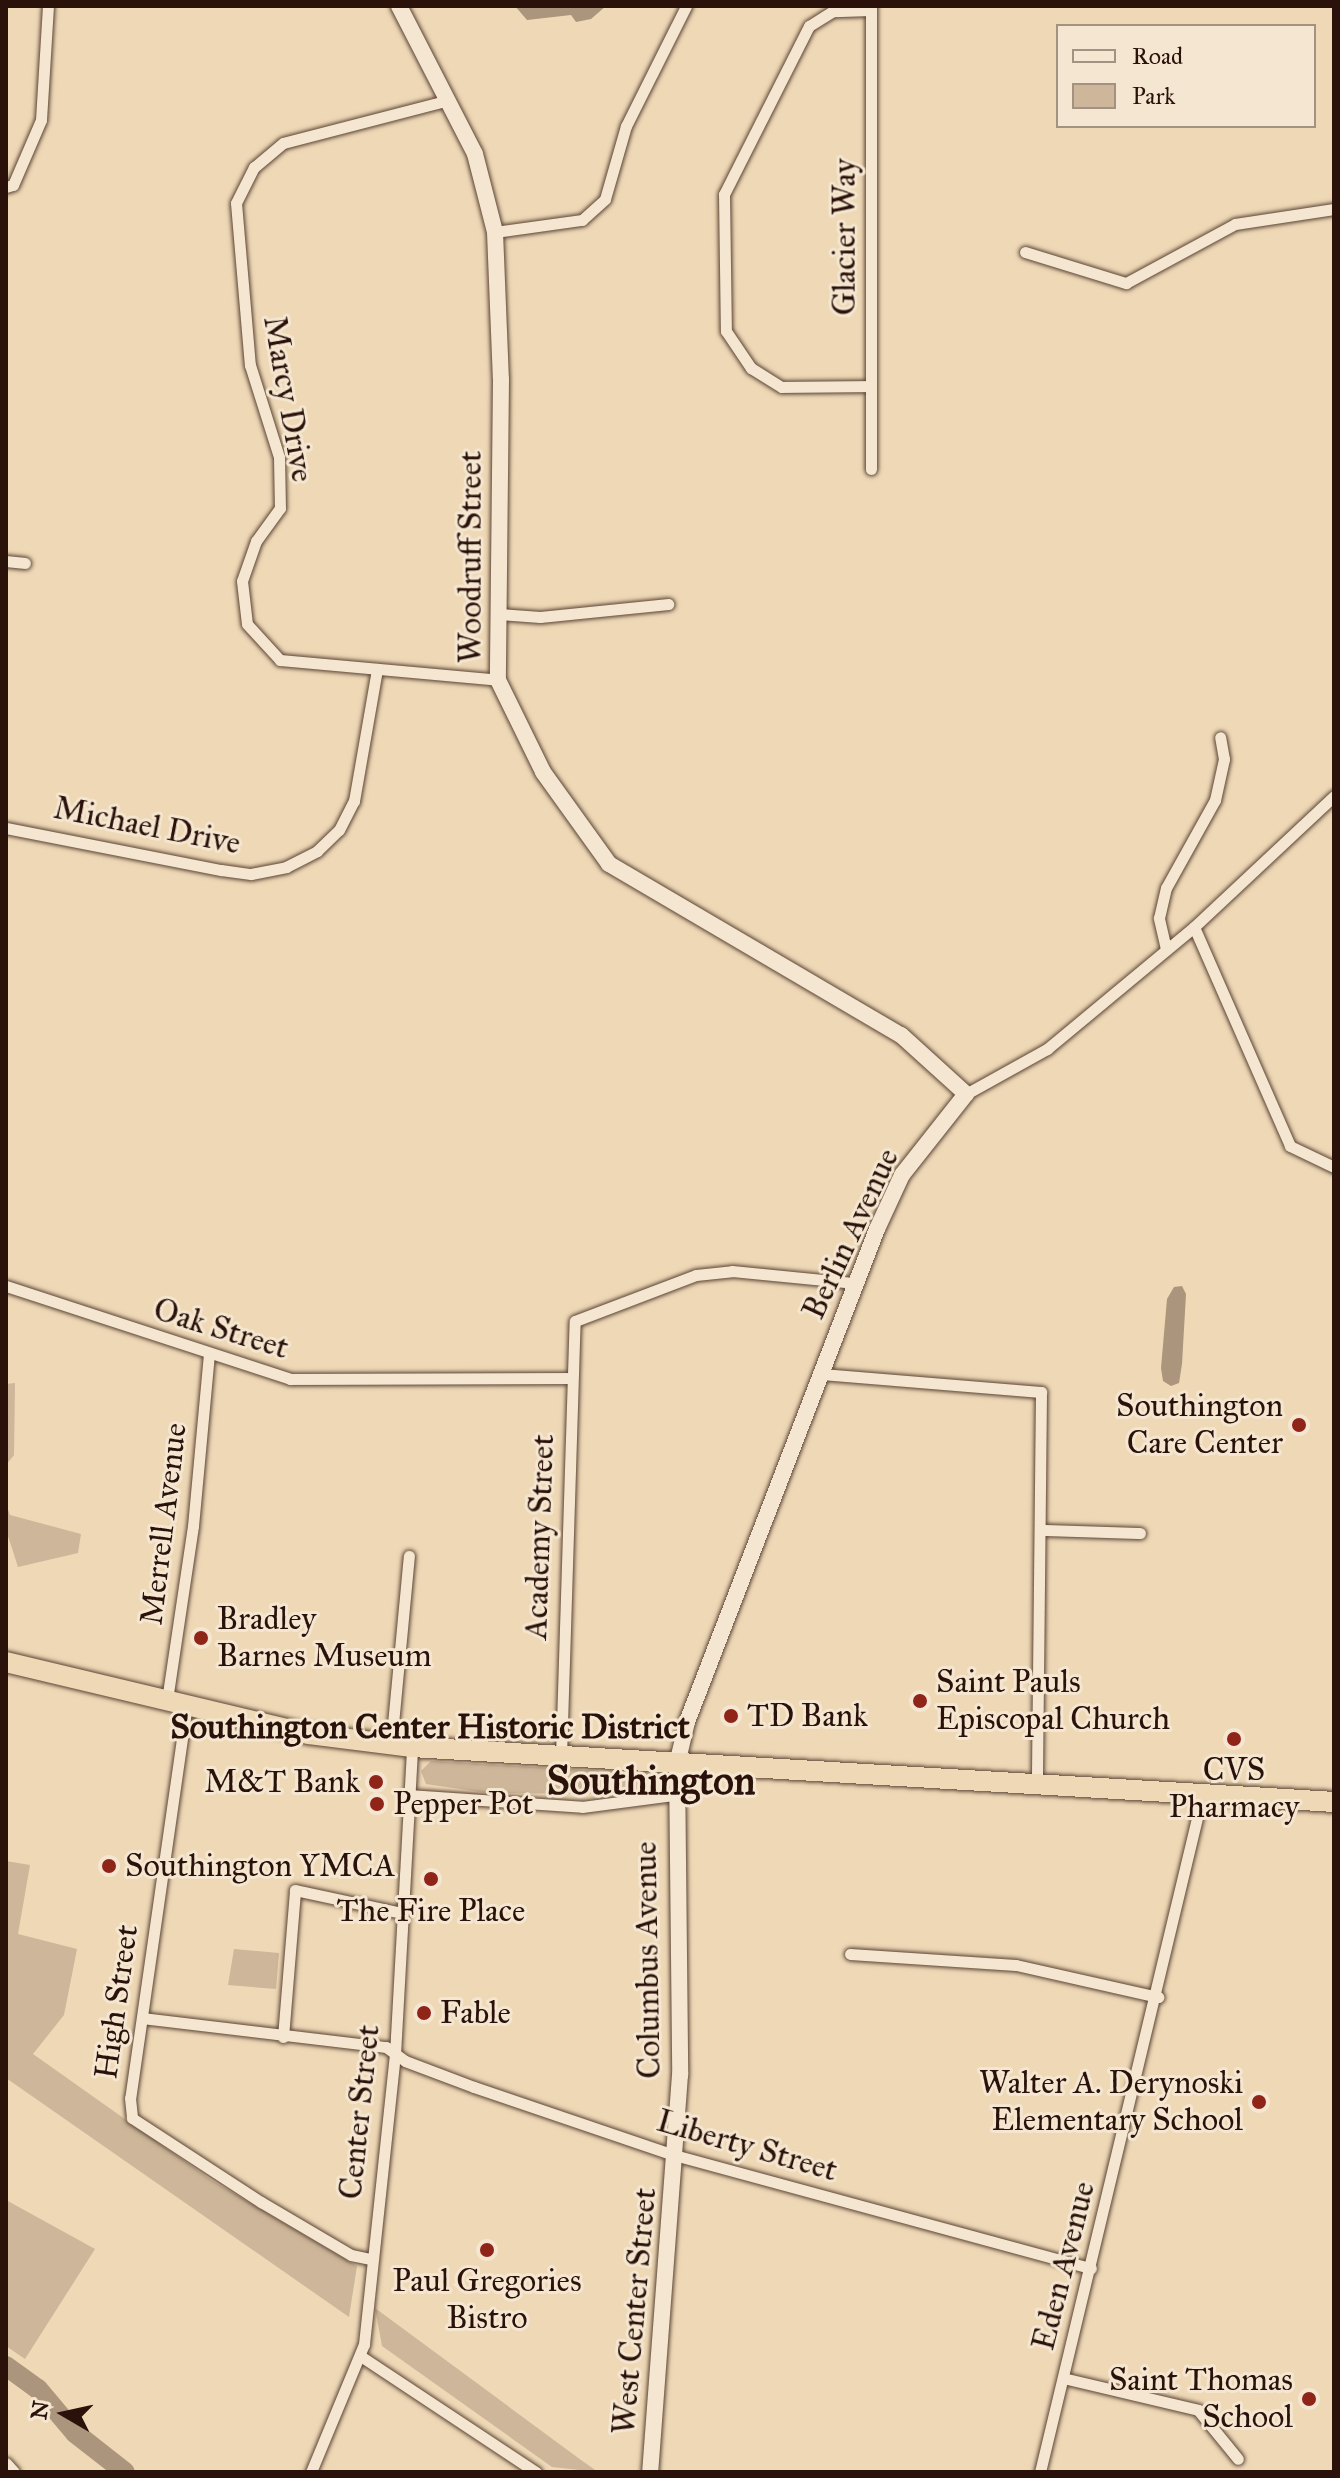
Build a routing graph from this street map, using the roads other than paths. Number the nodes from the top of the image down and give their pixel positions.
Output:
1 (48, 6) edge
2 (399, 6) edge
3 (686, 6) edge
4 (871, 8) edge
5 (449, 100) junction
6 (6, 187) edge
7 (1334, 209) edge
8 (495, 232) junction
9 (1025, 252) dead end
10 (871, 386) junction
11 (871, 469) dead end
12 (6, 561) edge
13 (25, 563) dead end
14 (668, 604) dead end
15 (499, 614) junction
16 (377, 669) junction
17 (498, 680) junction
18 (1220, 737) dead end
19 (1334, 796) edge
20 (6, 828) edge
21 (1194, 927) junction
22 (1166, 949) junction
23 (966, 1094) junction
24 (1334, 1167) edge
25 (855, 1283) junction
26 (6, 1286) edge
27 (209, 1354) junction
28 (821, 1374) junction
29 (572, 1378) junction
30 (1043, 1530) junction
31 (1140, 1533) dead end
32 (409, 1556) dead end
33 (6, 1662) edge
34 (177, 1702) junction
35 (391, 1745) junction
36 (412, 1747) junction
37 (561, 1756) junction
38 (677, 1764) junction
39 (1037, 1782) junction
40 (1203, 1793) junction
41 (408, 1795) junction
42 (673, 1795) junction
43 (1334, 1802) edge
44 (401, 1913) junction
45 (850, 1954) dead end
46 (1158, 1997) junction
47 (142, 2018) junction
48 (283, 2037) junction
49 (395, 2054) junction
50 (674, 2155) junction
51 (370, 2259) junction
52 (1091, 2268) junction
53 (362, 2357) junction
54 (1063, 2378) junction
55 (1238, 2459) dead end
56 (6, 2463) edge
57 (14, 2472) edge
58 (311, 2472) edge
59 (536, 2472) edge
60 (650, 2472) edge
61 (1040, 2472) edge

1 - 6 street
2 - 5 street, Woodruff Street
3 - 8 street
4 - 10 street, Glacier Way
4 - 10 street
5 - 8 street, Woodruff Street
5 - 16 street, Marcy Drive
7 - 9 street
8 - 15 street, Woodruff Street
10 - 11 street, Glacier Way
12 - 13 street
14 - 15 street
15 - 17 street, Woodruff Street
16 - 17 street, Marcy Drive
16 - 20 street, Michael Drive
17 - 23 street, Woodruff Street
18 - 22 street
19 - 21 street, Berlin Avenue
21 - 22 street, Berlin Avenue
21 - 24 street
22 - 23 street, Berlin Avenue
23 - 25 street, Berlin Avenue
25 - 28 street, Berlin Avenue
25 - 29 street, Academy Street
26 - 27 street, Oak Street
27 - 29 street, Oak Street
27 - 34 street, Merrell Avenue
28 - 30 street
28 - 38 street, Berlin Avenue
29 - 37 street, Academy Street
30 - 31 street
30 - 39 street
32 - 35 street
33 - 34 highway
34 - 35 highway
34 - 47 street, High Street
35 - 36 highway
36 - 37 highway
36 - 41 street, Center Street
37 - 38 highway
38 - 39 highway
38 - 42 street, Columbus Avenue
39 - 40 highway
40 - 43 highway
40 - 46 street, Eden Avenue
41 - 42 street
41 - 44 street, Center Street
42 - 50 street, Columbus Avenue
44 - 48 street
44 - 49 street, Center Street
45 - 46 street
46 - 52 street, Eden Avenue
47 - 48 street, Liberty Street
47 - 51 street, High Street
48 - 49 street, Liberty Street
49 - 50 street, Liberty Street
49 - 51 street, Center Street
50 - 52 street, Liberty Street
50 - 60 street, West Center Street
51 - 53 street, Center Street
52 - 54 street, Eden Avenue
53 - 58 street, Center Street
53 - 59 street
54 - 55 street
54 - 61 street, Eden Avenue
56 - 57 street

